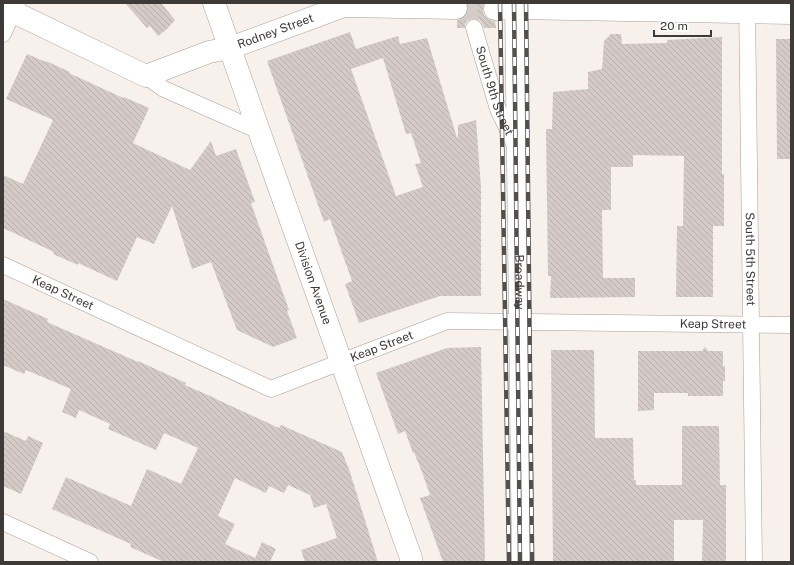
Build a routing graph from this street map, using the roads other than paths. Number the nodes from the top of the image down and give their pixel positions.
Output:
1 (214, 3) edge
2 (509, 6) edge
3 (11, 7) edge
4 (456, 8) tunnel mouth
5 (747, 8) edge
6 (791, 13) edge
7 (474, 28) tunnel mouth
8 (3, 34) edge
9 (230, 48) junction
10 (146, 76) junction
11 (259, 131) junction
12 (518, 151) junction
13 (3, 265) edge
14 (520, 322) junction
15 (751, 325) junction
16 (791, 325) edge
17 (342, 362) junction
18 (3, 522) edge
19 (90, 562) edge
20 (411, 562) edge
21 (523, 562) edge
22 (754, 562) edge

1 - 9 main road, Division Avenue
2 - 5 main road
2 - 12 main road, Broadway
3 - 8 street
3 - 10 main road
4 - 9 main road, Rodney Street
5 - 6 main road
5 - 15 street, South 5th Street
7 - 12 street, South 9th Street
9 - 10 main road, Rodney Street
9 - 11 main road, Division Avenue
10 - 11 street
11 - 17 main road, Division Avenue
12 - 14 main road, Broadway
13 - 17 street, Keap Street
14 - 15 street, Keap Street
14 - 17 street, Keap Street
14 - 21 main road, Broadway
15 - 16 street, Keap Street
15 - 22 street, South 5th Street
17 - 20 main road, Division Avenue
18 - 19 street

